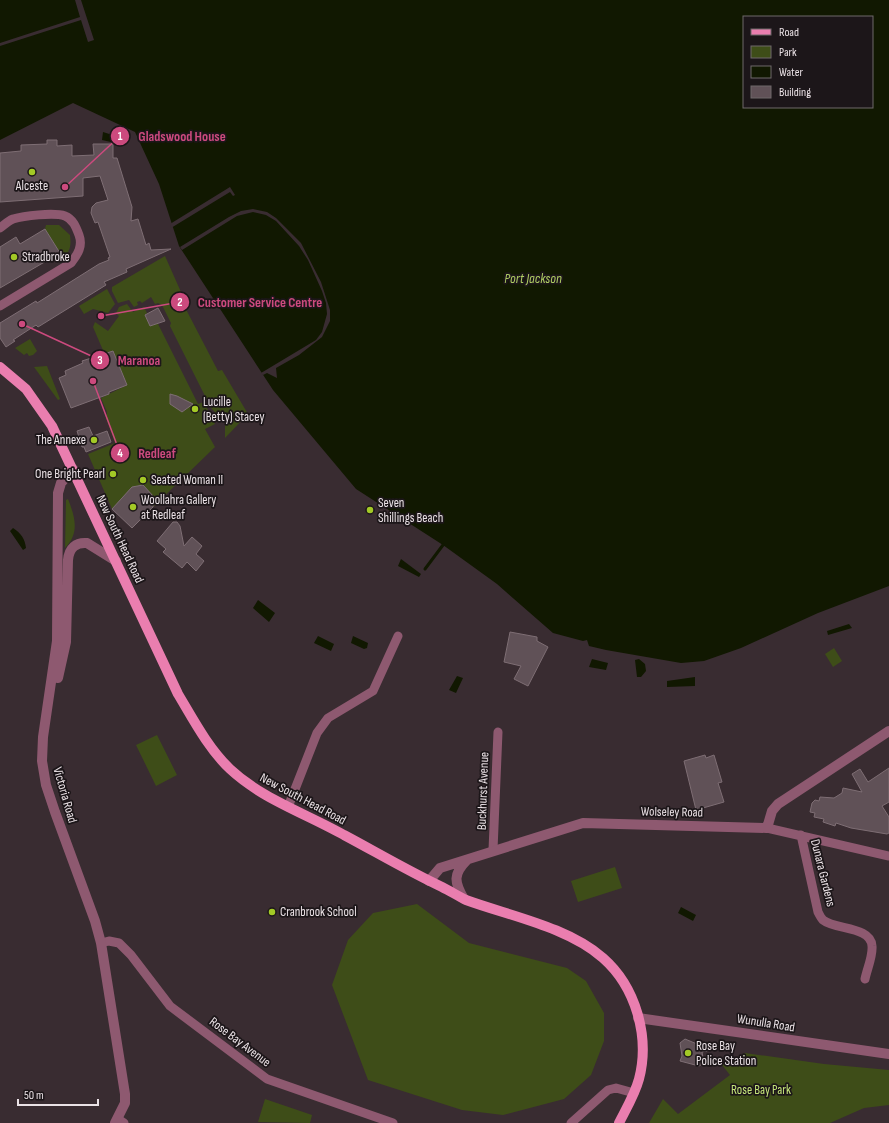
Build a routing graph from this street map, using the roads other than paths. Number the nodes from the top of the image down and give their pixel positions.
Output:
1 (0, 228) edge
2 (0, 306) edge
3 (0, 367) edge
4 (73, 469) junction
5 (116, 561) junction
6 (398, 636) dead end
7 (48, 716) junction
8 (889, 731) edge
9 (498, 732) dead end
10 (288, 807) junction
11 (767, 828) junction
12 (801, 835) junction
13 (494, 850) junction
14 (889, 856) edge
15 (469, 859) junction
16 (429, 881) junction
17 (464, 899) junction
18 (101, 943) junction
19 (865, 979) dead end
20 (638, 1018) junction
21 (889, 1054) edge
22 (634, 1093) junction
23 (119, 1122) edge
24 (393, 1123) edge
25 (571, 1123) edge
26 (618, 1123) edge

1 - 2 street
3 - 4 main road, New South Head Road
4 - 5 main road, New South Head Road
4 - 7 street, Victoria Road
5 - 7 street
5 - 10 main road, New South Head Road
6 - 10 street
7 - 18 street, Victoria Road
8 - 11 street
9 - 13 street, Buckhurst Avenue
10 - 16 main road, New South Head Road
11 - 12 street
11 - 13 street, Wolseley Road
12 - 14 street
12 - 19 street, Dunara Gardens
13 - 15 street, Wolseley Road
15 - 16 street, Wolseley Road
15 - 17 street
16 - 17 main road, New South Head Road
17 - 20 main road, New South Head Road
18 - 23 street, Victoria Road
18 - 24 street, Rose Bay Avenue
20 - 21 street, Wunulla Road
20 - 22 main road, New South Head Road
22 - 25 street
22 - 26 main road, New South Head Road

